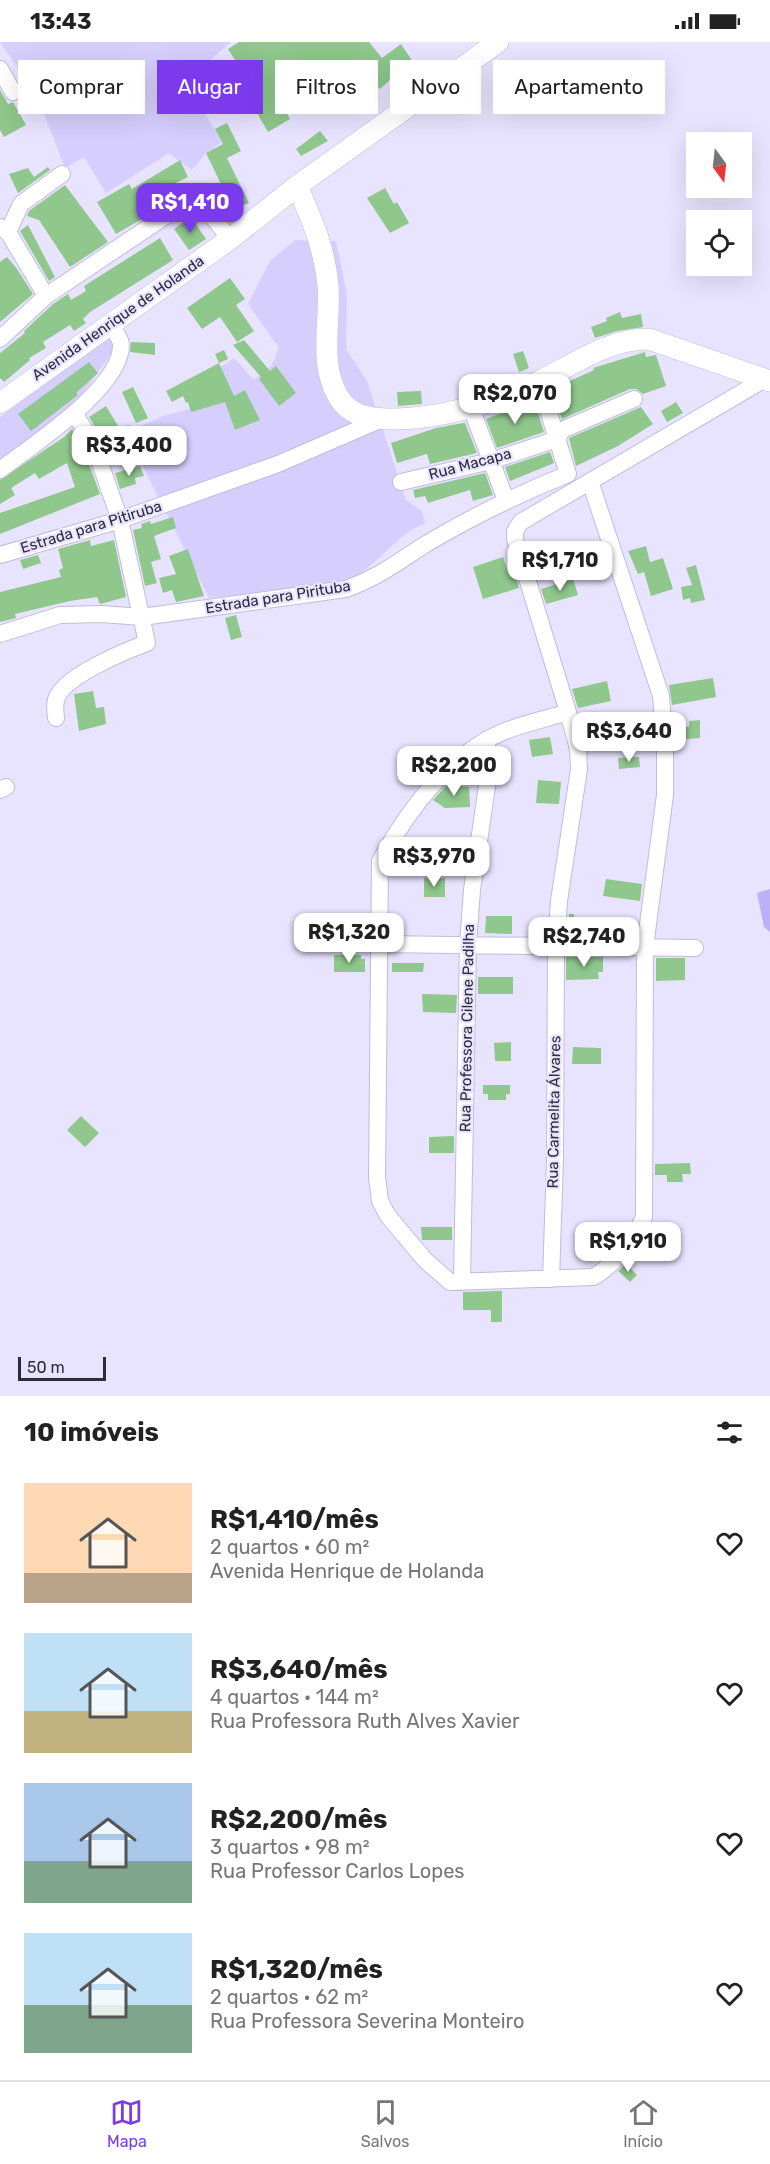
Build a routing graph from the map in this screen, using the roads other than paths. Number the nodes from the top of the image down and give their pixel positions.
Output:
1 (498, 42) edge
2 (0, 69) edge
3 (13, 92) dead end
4 (62, 174) dead end
5 (297, 186) junction
6 (4, 229) edge
7 (230, 240) junction
8 (46, 296) junction
9 (109, 324) junction
10 (0, 339) edge
11 (767, 380) edge
12 (539, 381) junction
13 (634, 399) dead end
14 (1, 400) edge
15 (471, 408) junction
16 (74, 413) junction
17 (382, 419) junction
18 (557, 439) junction
19 (491, 461) junction
20 (0, 470) edge
21 (590, 481) junction
22 (401, 482) dead end
23 (506, 500) junction
24 (120, 520) junction
25 (0, 555) edge
26 (142, 617) junction
27 (0, 634) edge
28 (568, 711) junction
29 (56, 718) dead end
30 (487, 739) junction
31 (380, 944) junction
32 (468, 944) junction
33 (556, 945) junction
34 (645, 947) junction
35 (695, 948) dead end
36 (551, 1280) junction
37 (462, 1282) junction

1 - 5 main road, Avenida Henrique de Holanda
2 - 3 street
4 - 6 street
5 - 7 main road, Avenida Henrique de Holanda
5 - 17 main road
6 - 8 street
7 - 8 street
7 - 9 main road, Avenida Henrique de Holanda
8 - 10 street
9 - 14 main road, Avenida Henrique de Holanda
9 - 16 street
11 - 12 main road
11 - 21 street
12 - 15 main road
12 - 18 street
13 - 18 street, Rua Macapa
15 - 17 main road
15 - 19 street
16 - 20 street
16 - 24 street
17 - 24 street, Estrada para Pitiruba
18 - 19 street, Rua Macapa
18 - 23 street, Estrada para Pirituba
19 - 22 street, Rua Macapa
19 - 23 street
21 - 28 street, Rua Carmelita Álvares
21 - 34 street
23 - 26 street, Estrada para Pirituba
24 - 25 street, Estrada para Pitiruba
24 - 26 street
26 - 27 street, Estrada para Pirituba
26 - 29 street
28 - 30 street
28 - 33 street, Rua Carmelita Álvares
30 - 31 street
30 - 32 street, Rua Professora Cilene Padilha
31 - 32 street
31 - 37 street
32 - 33 street
32 - 37 street, Rua Professora Cilene Padilha
33 - 34 street
33 - 36 street, Rua Carmelita Álvares
34 - 35 street
34 - 36 street
36 - 37 street

